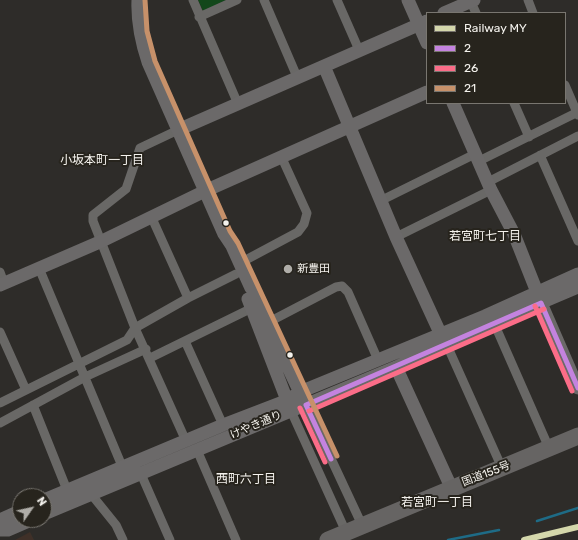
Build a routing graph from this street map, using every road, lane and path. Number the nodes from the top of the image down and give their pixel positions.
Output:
1 (138, 0) edge
2 (193, 0) edge
3 (237, 0) edge
4 (264, 0) edge
5 (337, 0) edge
6 (408, 0) edge
7 (528, 0) edge
8 (472, 4) edge
9 (447, 12) edge
10 (533, 12) edge
11 (199, 17) junction
12 (423, 22) edge
13 (426, 37) edge
14 (359, 50) junction
15 (324, 66) junction
16 (298, 79) junction
17 (566, 87) edge
18 (426, 92) edge
19 (238, 104) junction
20 (453, 104) edge
21 (514, 104) edge
22 (578, 113) edge
23 (349, 126) junction
24 (178, 130) junction
25 (578, 136) edge
26 (529, 137) junction
27 (281, 156) junction
28 (540, 156) junction
29 (477, 158) junction
30 (489, 186) junction
31 (205, 191) junction
32 (380, 201) junction
33 (151, 216) junction
34 (396, 237) junction
35 (102, 241) junction
36 (578, 241) edge
37 (39, 268) junction
38 (238, 268) junction
39 (578, 274) edge
40 (1, 280) edge
41 (578, 287) edge
42 (250, 296) junction
43 (539, 297) junction
44 (188, 298) junction
45 (267, 323) junction
46 (494, 323) junction
47 (135, 328) junction
48 (0, 332) edge
49 (444, 339) junction
50 (185, 341) junction
51 (148, 353) junction
52 (378, 360) junction
53 (79, 363) junction
54 (396, 367) junction
55 (86, 377) junction
56 (578, 388) edge
57 (26, 390) junction
58 (300, 392) junction
59 (0, 403) edge
60 (33, 405) junction
61 (306, 405) junction
62 (289, 406) junction
63 (0, 423) edge
64 (223, 424) junction
65 (578, 436) edge
66 (186, 441) junction
67 (549, 448) junction
68 (197, 450) junction
69 (122, 466) junction
70 (502, 468) junction
71 (141, 474) junction
72 (451, 487) junction
73 (67, 490) junction
74 (91, 494) junction
75 (52, 497) edge
76 (52, 511) edge
77 (12, 515) edge
78 (0, 520) edge
79 (362, 526) junction
80 (13, 528) edge
81 (0, 530) edge
82 (346, 532) junction
83 (123, 540) edge
84 (170, 540) edge
85 (236, 540) edge
86 (328, 540) edge

1 - 24 street
2 - 11 street
3 - 11 street
4 - 16 street
5 - 14 street
6 - 12 street
7 - 10 street
8 - 9 street
11 - 19 street
12 - 13 street
12 - 14 street
14 - 15 street
15 - 16 street
15 - 23 street
16 - 19 street
17 - 22 street
18 - 23 street
19 - 24 street
20 - 29 street
21 - 26 street
22 - 26 street
23 - 27 street
23 - 32 street
24 - 31 street
24 - 35 street
25 - 28 street
26 - 29 street
27 - 31 street
27 - 38 street
28 - 30 street
28 - 36 street
29 - 30 street
29 - 32 street
30 - 34 street
30 - 43 street
31 - 33 street
31 - 38 street
32 - 34 street
33 - 35 street
33 - 44 street
34 - 49 street
35 - 37 street
35 - 47 street
37 - 40 street
37 - 53 street
38 - 42 street
38 - 44 street
39 - 43 street
41 - 43 street, けやき通り
42 - 45 street
42 - 50 street
42 - 62 street
43 - 46 street, けやき通り
43 - 49 street
43 - 56 street
44 - 47 street
45 - 52 street
45 - 58 street
46 - 49 street, けやき通り
46 - 67 street
47 - 51 street
47 - 53 street
48 - 57 street
49 - 52 street, けやき通り
49 - 54 street, けやき通り
49 - 70 street
50 - 51 street
50 - 64 street
51 - 55 street
51 - 66 street
52 - 58 street, けやき通り
53 - 55 street
53 - 57 street
54 - 61 street, けやき通り
54 - 72 street
55 - 60 street
55 - 69 street
57 - 59 street
58 - 61 street
58 - 62 street, けやき通り
60 - 63 street
60 - 73 street
61 - 62 street, けやき通り
61 - 79 street
62 - 64 street, けやき通り
62 - 68 street, けやき通り
62 - 82 street
64 - 66 street, けやき通り
65 - 67 highway, 国道155号
66 - 69 street, けやき通り
67 - 70 highway, 国道155号
68 - 71 street, けやき通り
68 - 85 street
69 - 73 street, けやき通り
70 - 72 highway, 国道155号
71 - 74 street, けやき通り
71 - 84 street
72 - 79 highway, 国道155号
73 - 75 street, けやき通り
74 - 76 street, けやき通り
74 - 83 street
77 - 78 street
79 - 82 highway, 国道155号
80 - 81 street
82 - 86 highway, 国道155号

